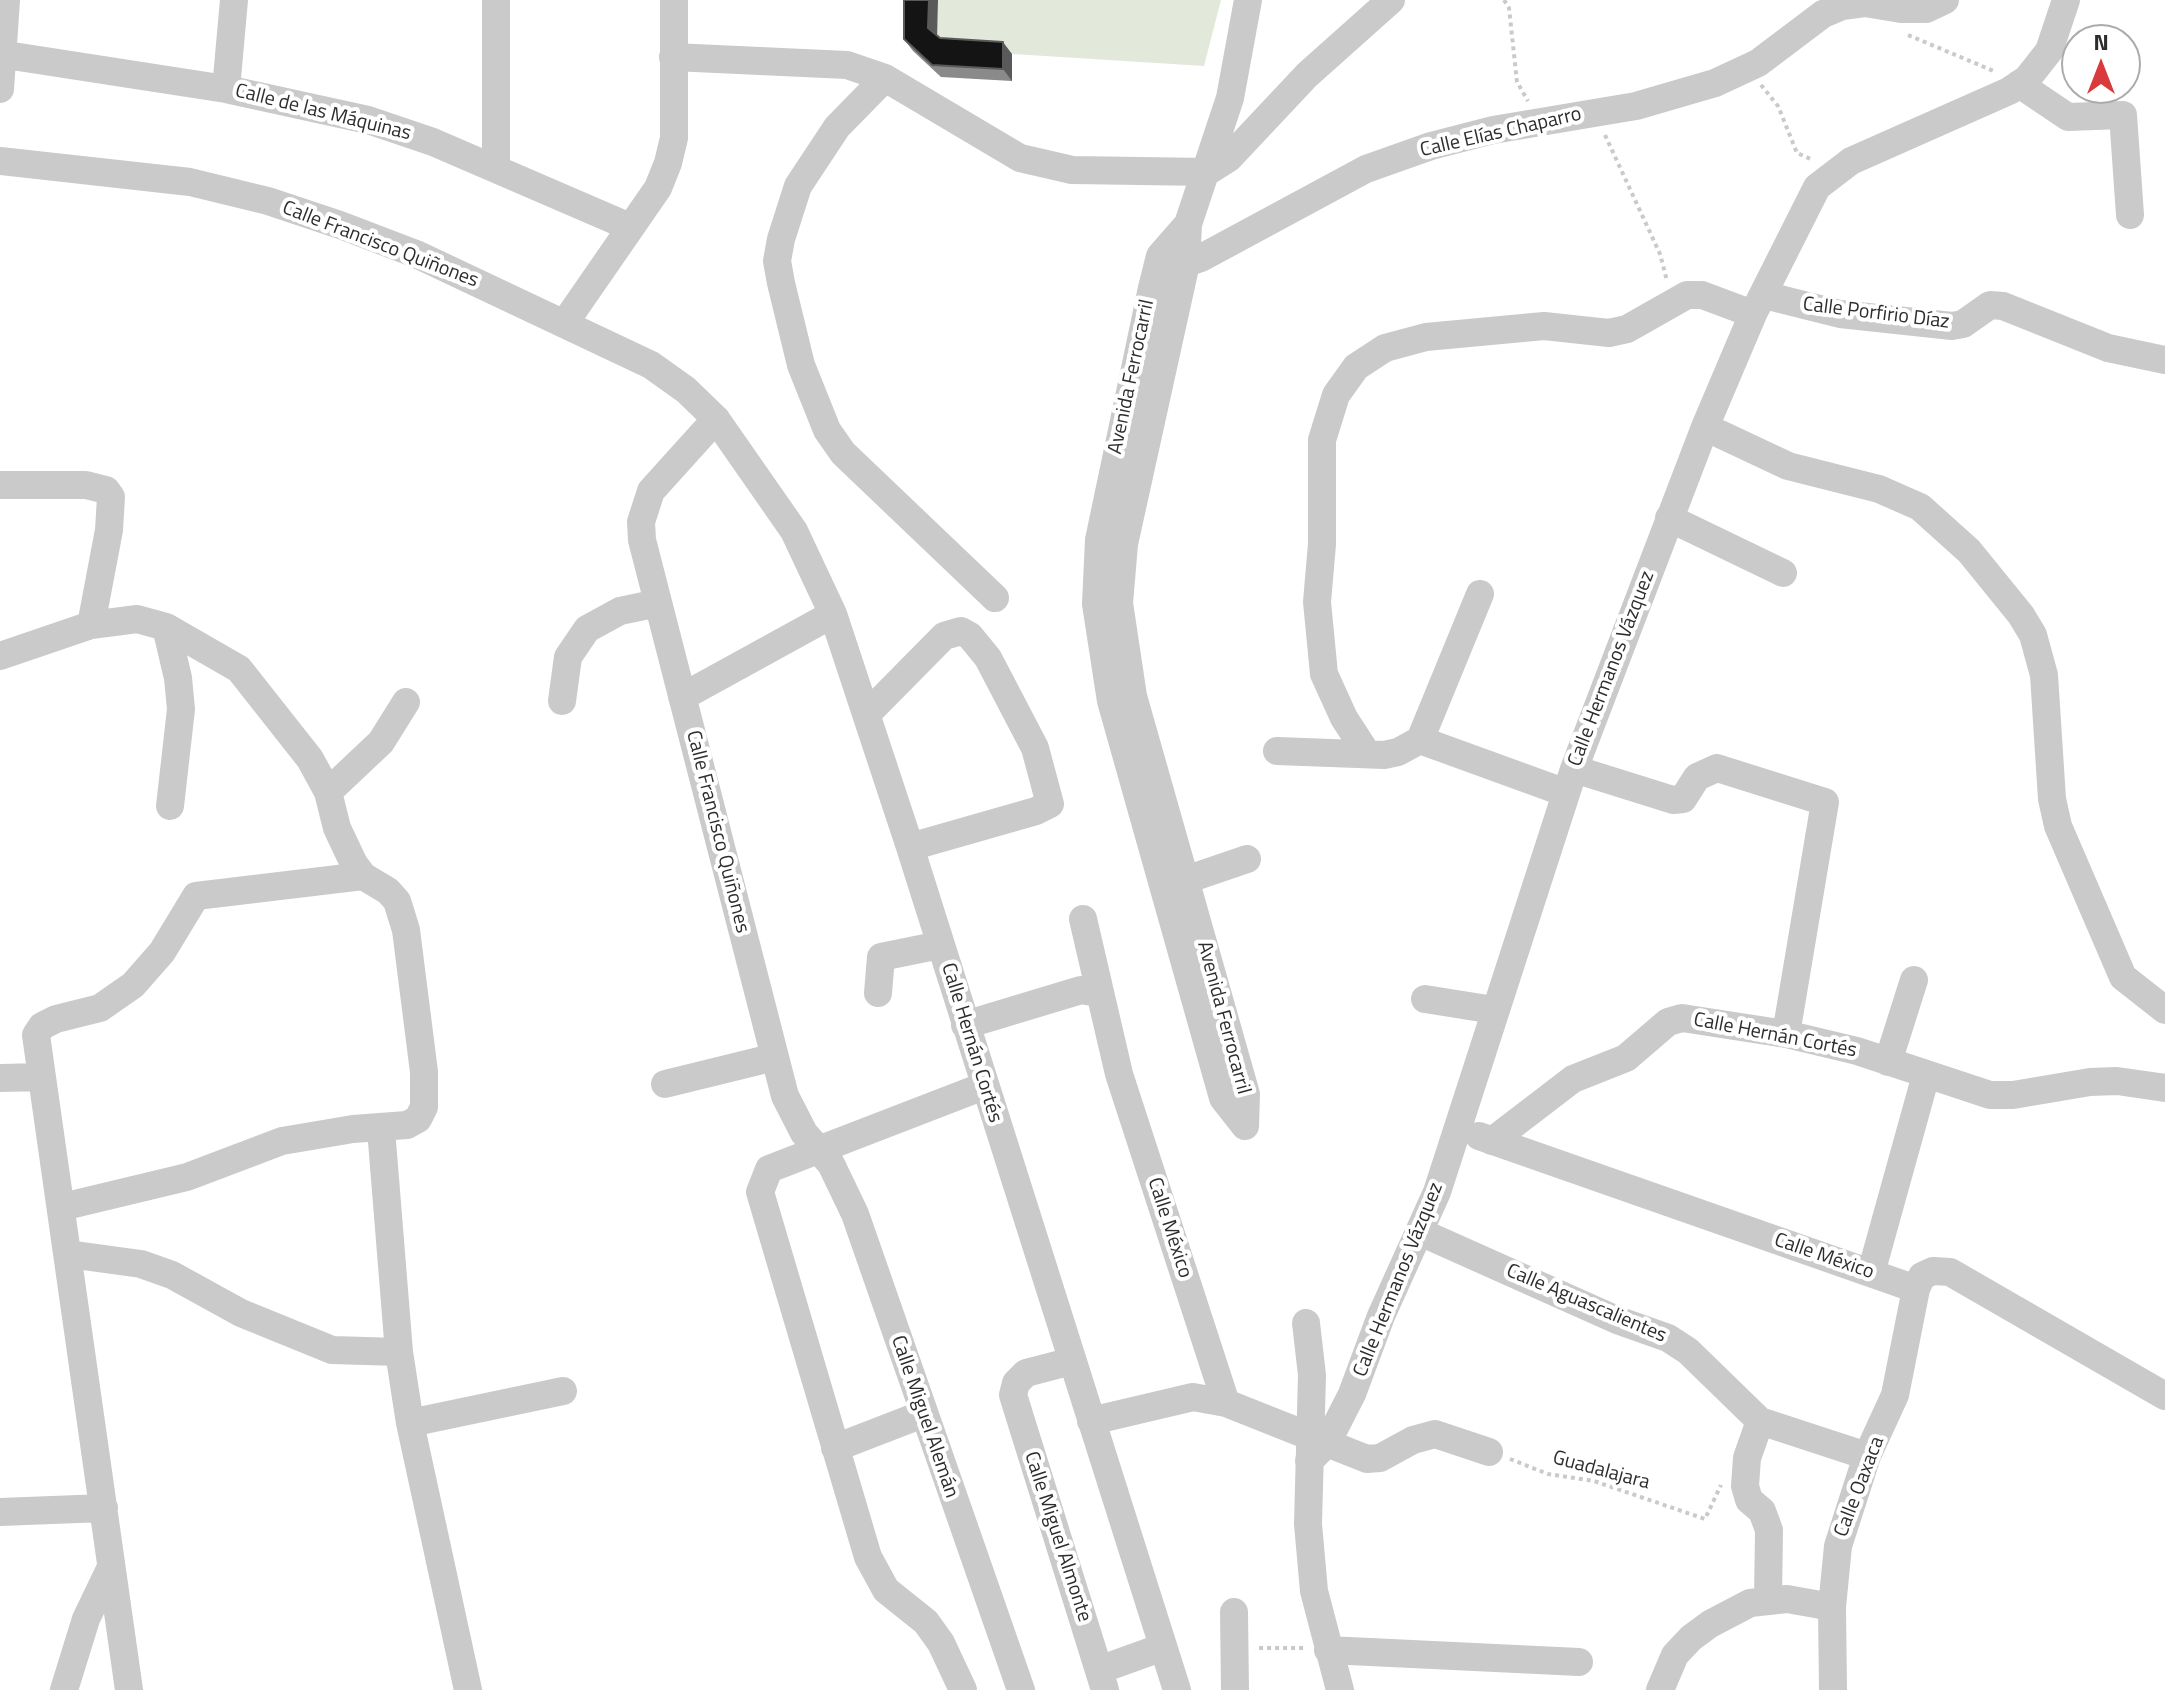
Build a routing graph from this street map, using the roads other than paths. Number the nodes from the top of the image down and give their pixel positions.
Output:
1 (6, 0) edge
2 (234, 0) edge
3 (496, 0) edge
4 (674, 0) edge
5 (1248, 0) edge
6 (1391, 0) edge
7 (1945, 0) edge
8 (2066, 0) edge
9 (1, 54) edge
10 (673, 57) junction
11 (885, 78) junction
12 (2019, 84) junction
13 (0, 89) edge
14 (226, 89) junction
15 (0, 161) edge
16 (496, 168) junction
17 (1207, 172) junction
18 (2130, 215) dead end
19 (630, 227) junction
20 (1173, 259) junction
21 (1758, 304) junction
22 (564, 324) junction
23 (2165, 360) edge
24 (716, 419) junction
25 (1705, 427) junction
26 (0, 485) edge
27 (1669, 518) junction
28 (1783, 573) dead end
29 (1480, 594) dead end
30 (995, 598) dead end
31 (658, 603) junction
32 (833, 614) junction
33 (91, 625) junction
34 (166, 627) junction
35 (0, 656) edge
36 (682, 697) junction
37 (562, 701) dead end
38 (406, 702) dead end
39 (867, 714) junction
40 (1420, 740) junction
41 (1277, 751) dead end
42 (1366, 752) junction
43 (1570, 781) junction
44 (328, 792) junction
45 (170, 806) dead end
46 (910, 847) junction
47 (1247, 859) dead end
48 (363, 876) junction
49 (1175, 884) junction
50 (1083, 919) dead end
51 (940, 945) junction
52 (1914, 980) dead end
53 (878, 993) dead end
54 (1098, 993) junction
55 (1425, 999) dead end
56 (1494, 1010) junction
57 (2165, 1010) edge
58 (965, 1025) junction
59 (1786, 1034) junction
60 (775, 1057) junction
61 (1888, 1062) junction
62 (1926, 1075) junction
63 (41, 1077) junction
64 (0, 1078) edge
65 (665, 1084) dead end
66 (984, 1086) junction
67 (2165, 1088) edge
68 (1457, 1128) junction
69 (381, 1129) junction
70 (1492, 1141) junction
71 (819, 1149) junction
72 (62, 1207) junction
73 (1420, 1232) junction
74 (68, 1254) junction
75 (1871, 1273) junction
76 (1916, 1289) junction
77 (1306, 1323) dead end
78 (399, 1352) junction
79 (1072, 1361) junction
80 (563, 1391) dead end
81 (2165, 1396) edge
82 (1226, 1403) junction
83 (923, 1414) junction
84 (1091, 1421) junction
85 (1760, 1421) junction
86 (410, 1423) junction
87 (1316, 1446) junction
88 (835, 1448) junction
89 (1489, 1452) road end
90 (1867, 1456) junction
91 (104, 1508) junction
92 (0, 1512) edge
93 (110, 1569) junction
94 (1768, 1600) junction
95 (1832, 1607) junction
96 (1234, 1612) dead end
97 (1163, 1647) junction
98 (1320, 1649) junction
99 (1579, 1662) dead end
100 (1102, 1680) edge
101 (64, 1690) edge
102 (129, 1690) edge
103 (468, 1690) edge
104 (963, 1690) edge
105 (1021, 1690) edge
106 (1177, 1690) edge
107 (1235, 1690) edge
108 (1340, 1690) edge
109 (1660, 1690) edge
110 (1833, 1690) edge

1 - 9 street
2 - 14 street
3 - 16 street
4 - 10 street
5 - 17 street, Avenida Ferrocarril
6 - 17 street
7 - 20 street, Calle Elías Chaparro
8 - 12 street, Calle Hermanos Vázquez
9 - 13 street
9 - 14 street, Calle de las Máquinas
10 - 11 street
10 - 19 street
11 - 17 street
11 - 30 street
12 - 18 street
12 - 21 street, Calle Hermanos Vázquez
14 - 16 street, Calle de las Máquinas
15 - 22 street, Calle Francisco Quiñones
16 - 19 street, Calle de las Máquinas
17 - 20 street, Avenida Ferrocarril
19 - 22 street
20 - 49 street, Avenida Ferrocarril
21 - 23 street, Calle Porfirio Díaz
21 - 25 street, Calle Hermanos Vázquez
21 - 42 street, Calle Porfirio Díaz
22 - 24 street, Calle Francisco Quiñones
24 - 31 street, Calle Francisco Quiñones
24 - 32 street, Calle Hernán Cortés
25 - 27 street, Calle Hermanos Vázquez
25 - 57 street
26 - 33 street
27 - 28 street
27 - 43 street, Calle Hermanos Vázquez
29 - 40 street
31 - 36 street, Calle Francisco Quiñones
31 - 37 street
32 - 36 street
32 - 39 street, Calle Hernán Cortés
33 - 34 street
33 - 35 street
34 - 44 street
34 - 45 street
36 - 60 street, Calle Francisco Quiñones
38 - 44 street
39 - 46 street, Calle Hernán Cortés
39 - 46 street
40 - 42 street
40 - 43 street
41 - 42 street
43 - 56 street, Calle Hermanos Vázquez
43 - 59 street
44 - 48 street
46 - 51 street, Calle Hernán Cortés
47 - 49 street
48 - 63 street
48 - 69 street
49 - 49 street, Avenida Ferrocarril
50 - 54 street, Calle México
51 - 53 street
51 - 58 street, Calle Hernán Cortés
52 - 61 street
54 - 58 street
54 - 82 street, Calle México
55 - 56 street
56 - 68 street, Calle Hermanos Vázquez
58 - 66 street, Calle Hernán Cortés
59 - 61 street, Calle Hernán Cortés
59 - 70 street, Calle Hernán Cortés
60 - 65 street
60 - 71 street, Calle Francisco Quiñones
61 - 62 street, Calle Hernán Cortés
62 - 67 street, Calle Hernán Cortés
62 - 75 street
63 - 64 street
63 - 72 street
66 - 71 street
66 - 79 street, Calle Hernán Cortés
68 - 70 street, Calle México
68 - 73 street, Calle Hermanos Vázquez
69 - 72 street
69 - 78 street
70 - 75 street, Calle México
71 - 83 street, Calle Miguel Alemán
71 - 88 street
72 - 74 street
73 - 85 street, Calle Aguascalientes
73 - 87 street, Calle Hermanos Vázquez
74 - 78 street
74 - 91 street
75 - 76 street, Calle México
76 - 81 street
76 - 90 street, Calle Oaxaca
77 - 87 street
78 - 86 street
79 - 84 street, Calle Hernán Cortés
79 - 100 street, Calle Miguel Almonte
80 - 86 street
82 - 84 street
82 - 87 street
83 - 88 street
83 - 105 street, Calle Miguel Alemán
84 - 97 street, Calle Hernán Cortés
85 - 90 street, Calle Aguascalientes
85 - 94 street
86 - 103 street
87 - 89 street
87 - 98 street, Calle Hermanos Vázquez
88 - 104 street
90 - 95 street, Calle Oaxaca
91 - 92 street
91 - 93 street
93 - 101 street
93 - 102 street
94 - 95 street
94 - 109 street
95 - 110 street, Calle Oaxaca
96 - 107 street
97 - 100 street
97 - 106 street, Calle Hernán Cortés
98 - 99 street
98 - 108 street, Calle Hermanos Vázquez

